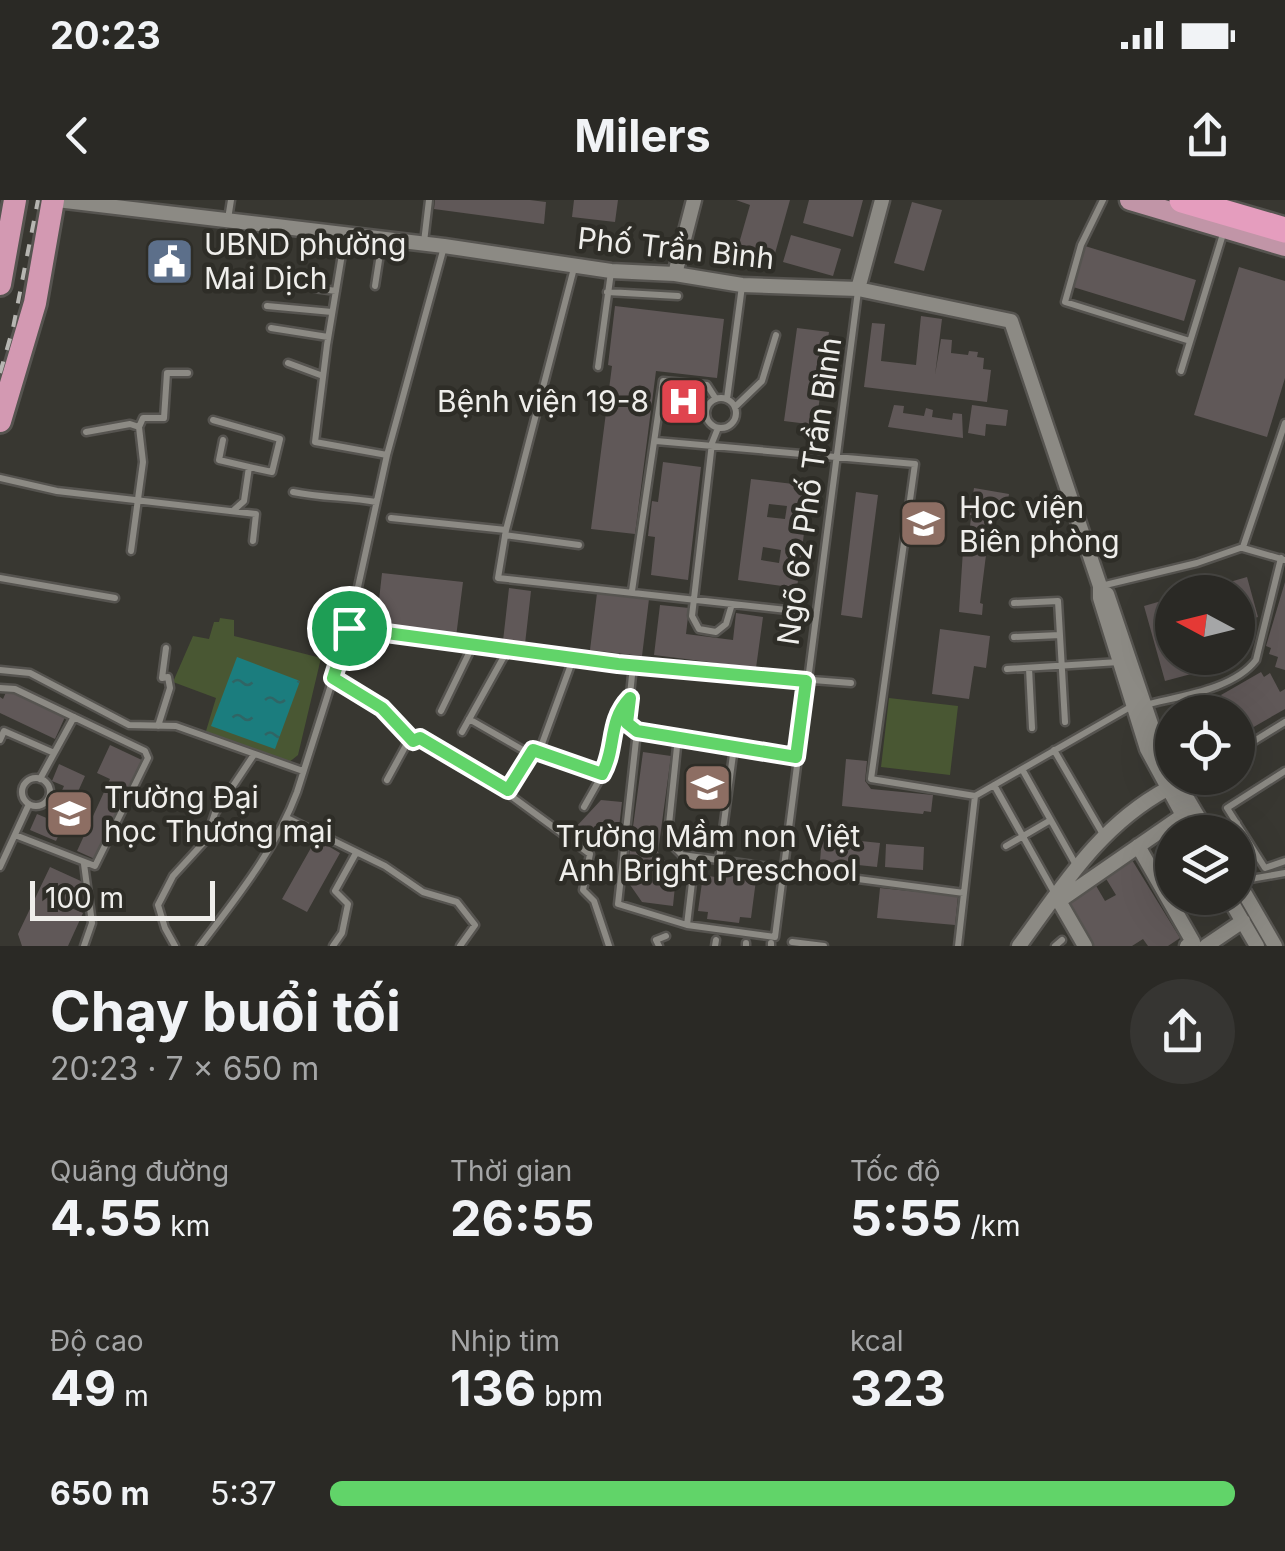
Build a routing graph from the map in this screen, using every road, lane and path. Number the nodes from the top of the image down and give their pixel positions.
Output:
1 (16, 200) edge
2 (55, 200) edge
3 (231, 200) edge
4 (429, 200) edge
5 (694, 200) edge
6 (882, 200) edge
7 (1103, 200) edge
8 (1130, 200) edge
9 (1182, 200) edge
10 (227, 221) junction
11 (1225, 228) junction
12 (1285, 230) edge
13 (346, 235) junction
14 (382, 240) junction
15 (424, 244) junction
16 (444, 246) junction
17 (1285, 246) edge
18 (574, 267) junction
19 (2, 268) edge
20 (611, 271) junction
21 (675, 274) junction
22 (742, 284) junction
23 (376, 286) dead end
24 (314, 288) dead end
25 (858, 290) junction
26 (336, 291) junction
27 (607, 292) junction
28 (678, 296) dead end
29 (268, 306) dead end
30 (332, 312) junction
31 (271, 328) dead end
32 (776, 335) dead end
33 (328, 336) junction
34 (1190, 341) junction
35 (288, 362) dead end
36 (598, 367) dead end
37 (1182, 371) dead end
38 (188, 373) dead end
39 (322, 376) junction
40 (716, 399) junction
41 (727, 400) junction
42 (735, 407) junction
43 (213, 420) dead end
44 (0, 421) edge
45 (1285, 423) edge
46 (138, 426) junction
47 (718, 428) junction
48 (86, 432) dead end
49 (223, 440) dead end
50 (656, 441) junction
51 (712, 444) junction
52 (1281, 448) edge
53 (387, 455) junction
54 (836, 455) junction
55 (249, 467) junction
56 (0, 478) edge
57 (293, 492) dead end
58 (138, 500) junction
59 (376, 502) junction
60 (233, 511) junction
61 (391, 518) dead end
62 (506, 533) junction
63 (253, 541) dead end
64 (579, 545) dead end
65 (1242, 548) junction
66 (131, 551) dead end
67 (1283, 559) edge
68 (0, 578) edge
69 (1100, 586) junction
70 (632, 591) junction
71 (116, 598) dead end
72 (692, 599) junction
73 (1014, 603) dead end
74 (732, 604) junction
75 (796, 611) dead end
76 (349, 628) junction
77 (1060, 636) junction
78 (1014, 637) dead end
79 (472, 646) junction
80 (166, 648) dead end
81 (507, 651) junction
82 (574, 659) junction
83 (1120, 662) junction
84 (633, 666) junction
85 (1062, 666) junction
86 (1029, 668) junction
87 (1008, 669) dead end
88 (0, 670) edge
89 (333, 678) junction
90 (806, 681) junction
91 (850, 682) dead end
92 (0, 688) edge
93 (630, 698) junction
94 (1138, 705) junction
95 (441, 711) dead end
96 (74, 717) junction
97 (469, 718) junction
98 (1065, 722) dead end
99 (1285, 722) edge
100 (158, 726) junction
101 (1032, 728) dead end
102 (637, 731) junction
103 (462, 732) dead end
104 (410, 738) junction
105 (678, 738) junction
106 (0, 740) edge
107 (1155, 741) edge
108 (1255, 741) edge
109 (734, 746) junction
110 (1054, 750) junction
111 (52, 752) junction
112 (534, 753) junction
113 (253, 756) junction
114 (796, 757) junction
115 (1155, 757) edge
116 (1022, 769) junction
117 (1285, 770) edge
118 (302, 771) junction
119 (602, 774) junction
120 (40, 779) junction
121 (387, 780) dead end
122 (994, 785) junction
123 (508, 790) junction
124 (1155, 791) edge
125 (975, 796) junction
126 (29, 804) junction
127 (584, 807) dead end
128 (1232, 815) edge
129 (288, 818) junction
130 (1050, 821) junction
131 (1155, 834) edge
132 (0, 836) edge
133 (1023, 836) junction
134 (1104, 837) junction
135 (13, 838) junction
136 (1006, 846) dead end
137 (1138, 846) junction
138 (356, 853) junction
139 (1255, 853) edge
140 (695, 857) junction
141 (719, 860) junction
142 (1285, 860) edge
143 (84, 862) junction
144 (1076, 865) junction
145 (0, 867) edge
146 (784, 868) junction
147 (805, 872) dead end
148 (1285, 873) edge
149 (1255, 879) edge
150 (964, 893) junction
151 (1054, 894) junction
152 (1255, 911) edge
153 (1239, 915) edge
154 (1243, 922) junction
155 (687, 924) junction
156 (666, 936) dead end
157 (772, 942) edge
158 (792, 942) dead end
159 (84, 946) edge
160 (175, 946) edge
161 (200, 946) edge
162 (333, 946) edge
163 (460, 946) edge
164 (609, 946) edge
165 (660, 946) edge
166 (824, 946) edge
167 (958, 946) edge
168 (1018, 946) edge
169 (1085, 946) edge
170 (1188, 946) edge
171 (1206, 946) edge
172 (1257, 946) edge
173 (1275, 946) edge

1 - 19 highway
2 - 10 street, Phố Trần Bình
2 - 44 highway
3 - 10 lane
4 - 15 lane
5 - 21 street
6 - 25 street
7 - 34 lane
8 - 11 main road
9 - 12 highway
10 - 13 street, Phố Trần Bình
11 - 17 main road
11 - 34 lane
13 - 14 street, Phố Trần Bình
13 - 26 lane
14 - 15 street, Phố Trần Bình
14 - 23 lane
15 - 16 street, Phố Trần Bình
16 - 18 street, Phố Trần Bình
16 - 53 lane
18 - 20 street, Phố Trần Bình
18 - 62 lane
20 - 21 street, Phố Trần Bình
20 - 27 lane
21 - 22 street, Phố Trần Bình
22 - 25 street, Phố Trần Bình
22 - 41 lane
24 - 26 lane
25 - 54 lane, Ngõ 62 Phố Trần Bình
25 - 69 street, Phố Trần Bình
26 - 30 lane
27 - 28 lane
27 - 36 lane
29 - 30 lane
30 - 33 lane
31 - 33 lane
32 - 42 lane
33 - 39 lane
34 - 37 lane
35 - 39 lane
38 - 46 lane
39 - 53 lane
40 - 41 lane
40 - 47 lane
40 - 50 lane
41 - 42 lane
42 - 47 lane
43 - 55 lane
45 - 52 lane
46 - 48 lane
46 - 58 lane
47 - 51 lane
49 - 55 lane
50 - 51 lane
50 - 70 lane
51 - 54 lane
51 - 72 lane
52 - 65 lane
53 - 59 lane
54 - 90 lane, Ngõ 62 Phố Trần Bình
54 - 125 lane
55 - 60 lane
56 - 58 lane
57 - 59 lane
58 - 60 lane
58 - 66 lane
59 - 76 lane
60 - 63 lane
61 - 62 lane
62 - 64 lane
62 - 70 lane
65 - 67 lane
65 - 69 lane
67 - 94 lane
68 - 71 lane
69 - 83 street, Phố Trần Bình
69 - 94 street, Phố Trần Bình
70 - 72 lane
72 - 74 lane
72 - 74 lane
73 - 77 lane
74 - 75 lane
76 - 79 lane
76 - 89 lane
77 - 78 lane
77 - 85 lane
79 - 81 lane
79 - 95 lane
80 - 100 lane
81 - 82 lane
81 - 97 lane
82 - 84 lane
82 - 112 lane
83 - 85 lane
83 - 94 street, Phố Trần Bình
84 - 90 lane
84 - 93 lane
85 - 86 lane
85 - 98 lane
86 - 87 lane
86 - 101 lane
88 - 100 lane
89 - 104 lane
89 - 118 lane
90 - 91 lane
90 - 114 lane, Ngõ 62 Phố Trần Bình
92 - 96 lane
93 - 102 lane
93 - 119 lane
94 - 107 street, Phố Trần Bình
94 - 110 lane
94 - 115 street, Phố Trần Bình
96 - 111 lane
96 - 143 lane
97 - 103 lane
97 - 112 lane
99 - 108 lane
100 - 113 lane
102 - 105 lane
102 - 155 lane
104 - 121 lane
104 - 123 lane
105 - 109 lane
105 - 140 lane
106 - 111 lane
109 - 114 lane
109 - 141 lane
110 - 116 lane
110 - 134 lane
111 - 120 lane
112 - 119 lane
112 - 123 lane
113 - 118 lane
113 - 160 lane
114 - 146 lane, Ngõ 62 Phố Trần Bình
116 - 122 lane
116 - 130 lane
117 - 128 lane
118 - 129 lane
119 - 127 lane
120 - 126 lane
120 - 126 lane
122 - 125 lane
122 - 133 lane
123 - 164 lane
124 - 134 street
125 - 150 lane
126 - 135 lane
129 - 138 lane
129 - 161 lane
130 - 133 lane
130 - 144 lane
131 - 137 street
132 - 135 lane
133 - 136 lane
133 - 151 lane
134 - 144 street
135 - 143 lane
135 - 145 lane
137 - 169 street
137 - 170 street
138 - 162 lane
138 - 163 lane
139 - 142 lane
140 - 141 lane
140 - 155 lane
141 - 146 lane
143 - 159 lane
144 - 151 street
146 - 157 lane, Ngõ 62 Phố Trần Bình
147 - 150 lane
148 - 149 lane
150 - 167 lane
151 - 168 street
152 - 173 street
153 - 154 street
154 - 171 street
154 - 172 street
155 - 157 lane
156 - 165 lane
158 - 166 lane

